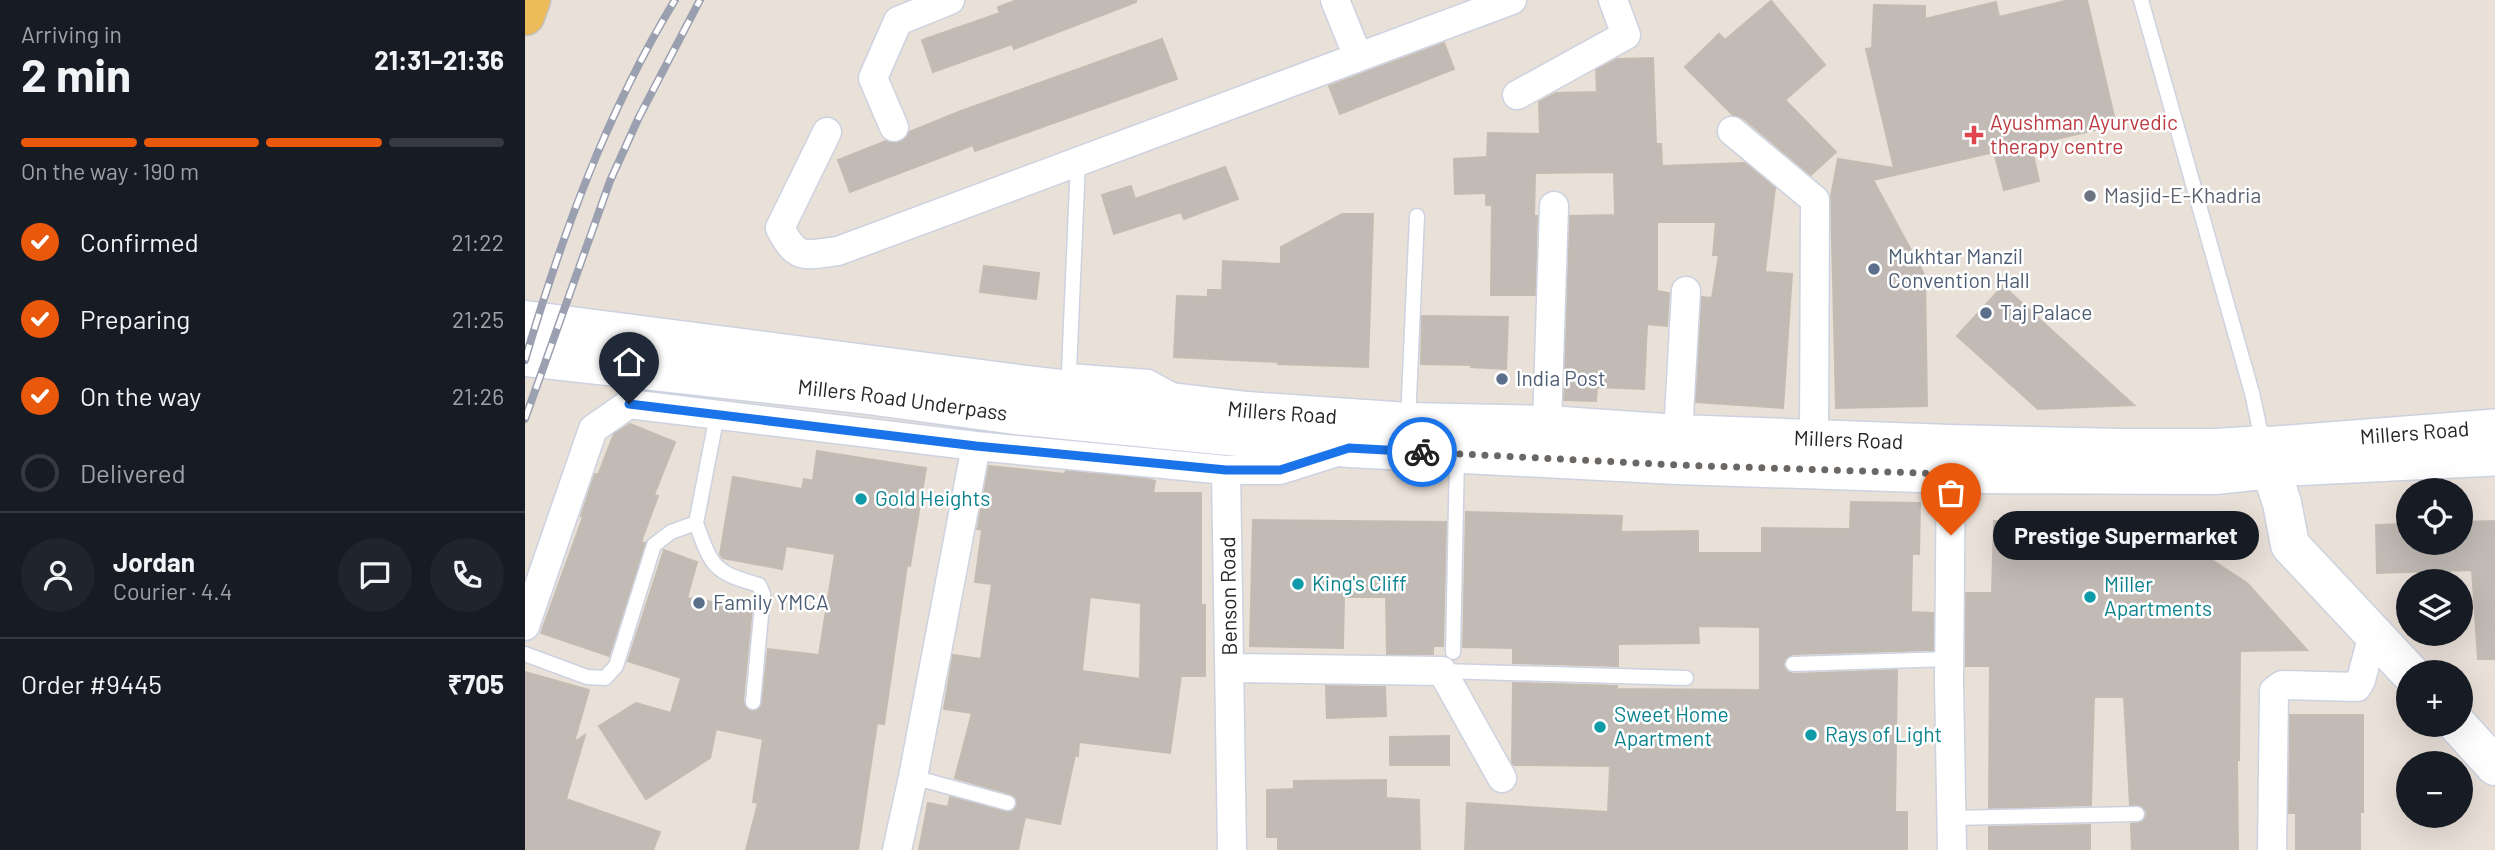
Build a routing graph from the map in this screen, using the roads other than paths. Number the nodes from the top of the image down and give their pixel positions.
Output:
1 (531, 0) edge
2 (950, 0) edge
3 (1335, 0) edge
4 (1512, 0) edge
5 (1613, 0) edge
6 (2141, 0) edge
7 (525, 16) edge
8 (1359, 57) junction
9 (1517, 95) dead end
10 (894, 127) dead end
11 (1732, 131) dead end
12 (828, 132) dead end
13 (1078, 162) junction
14 (1554, 206) dead end
15 (1417, 216) dead end
16 (1686, 292) dead end
17 (525, 320) edge
18 (525, 357) edge
19 (1202, 404) junction
20 (717, 415) junction
21 (1408, 422) junction
22 (1546, 425) junction
23 (2495, 427) edge
24 (1678, 434) junction
25 (1814, 440) junction
26 (1281, 442) joint
27 (976, 446) junction
28 (1349, 448) junction
29 (1457, 453) junction
30 (2267, 457) junction
31 (2495, 458) edge
32 (1951, 459) junction
33 (1226, 470) junction
34 (696, 523) junction
35 (525, 626) edge
36 (2373, 634) junction
37 (525, 654) edge
38 (1949, 659) junction
39 (2398, 660) edge
40 (1447, 662) junction
41 (1793, 664) dead end
42 (1230, 667) junction
43 (1686, 678) dead end
44 (753, 702) dead end
45 (2469, 737) edge
46 (2495, 766) edge
47 (913, 777) junction
48 (1502, 778) dead end
49 (1008, 803) dead end
50 (2137, 814) dead end
51 (1951, 818) junction
52 (897, 850) edge
53 (1232, 850) edge
54 (1952, 850) edge
55 (2272, 850) edge

1 - 7 main road
2 - 10 street
3 - 8 street
4 - 8 street
5 - 9 street
6 - 30 lane
8 - 13 street
11 - 25 street
12 - 13 street
13 - 19 lane
14 - 22 street
15 - 21 lane
16 - 24 street
17 - 19 main road, Millers Road Underpass
18 - 26 main road, Millers Road Underpass
19 - 21 main road, Millers Road
20 - 27 street
20 - 34 lane
20 - 35 street
21 - 22 main road, Millers Road
22 - 24 main road, Millers Road
23 - 30 street, Millers Road
24 - 25 main road, Millers Road
25 - 32 main road, Millers Road
26 - 28 main road, Millers Road
27 - 33 street
27 - 47 street
28 - 29 main road, Millers Road
28 - 33 street
29 - 32 main road, Millers Road
29 - 40 lane
30 - 31 street, Millers Road
30 - 32 main road, Millers Road
30 - 36 main road
32 - 38 street
33 - 42 street, Benson Road
34 - 37 lane
34 - 44 lane
36 - 39 main road
36 - 55 street
38 - 41 lane
38 - 51 street
40 - 42 street
40 - 43 lane
40 - 48 street
42 - 53 street, Benson Road
45 - 46 main road
47 - 49 lane
47 - 52 street
50 - 51 lane
51 - 54 street

